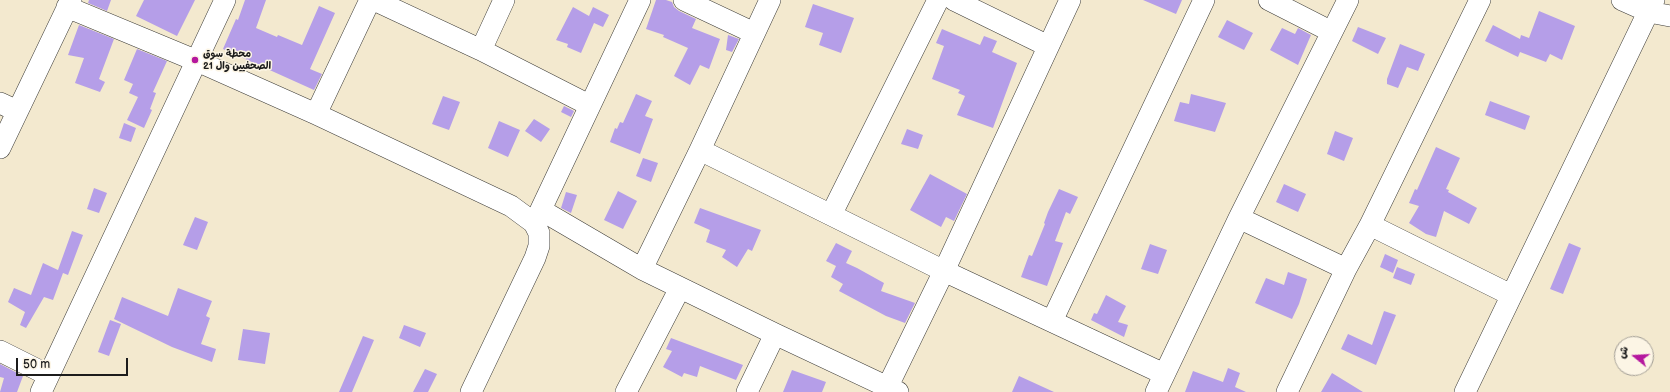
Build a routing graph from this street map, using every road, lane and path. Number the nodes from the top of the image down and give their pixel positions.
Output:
1 (225, 0) edge
2 (370, 0) edge
3 (374, 0) edge
4 (504, 0) edge
5 (640, 0) edge
6 (684, 0) edge
7 (770, 0) edge
8 (938, 0) edge
9 (954, 0) edge
10 (1070, 0) edge
11 (1204, 0) edge
12 (1269, 0) edge
13 (1348, 0) edge
14 (1480, 0) edge
15 (1622, 0) edge
16 (69, 3) edge
17 (1652, 6) edge
18 (1670, 16) edge
19 (1332, 32) junction
20 (754, 33) junction
21 (1048, 46) junction
22 (481, 50) junction
23 (198, 61) junction
24 (589, 105) junction
25 (9, 107) edge
26 (316, 114) junction
27 (0, 148) edge
28 (700, 150) junction
29 (537, 216) junction
30 (831, 216) junction
31 (1239, 218) junction
32 (1370, 225) junction
33 (642, 269) junction
34 (1346, 269) junction
35 (944, 270) junction
36 (680, 288) junction
37 (1511, 295) junction
38 (1052, 321) junction
39 (775, 334) junction
40 (0, 350) edge
41 (45, 383) edge
42 (1160, 383) edge
43 (890, 390) edge
44 (471, 392) edge
45 (626, 392) edge
46 (747, 392) edge
47 (1287, 392) edge
48 (1465, 392) edge

1 - 23 street
2 - 26 street
3 - 22 street
4 - 22 street
5 - 24 street
6 - 20 street
7 - 20 street
8 - 30 street
9 - 21 street
10 - 21 street
11 - 38 street
12 - 19 street
13 - 19 street
14 - 32 street
15 - 17 street
16 - 23 street
16 - 25 street
17 - 18 street
17 - 37 street
19 - 31 street
20 - 28 street
21 - 35 street
22 - 24 street
23 - 26 street
23 - 41 street
24 - 29 street
25 - 27 street
26 - 29 street
28 - 30 street
28 - 33 street
29 - 33 street
29 - 44 street
30 - 35 street
31 - 34 street
31 - 42 street
32 - 34 street
32 - 37 street
33 - 36 street
34 - 47 street
35 - 38 street
35 - 43 street
36 - 39 street
36 - 45 street
37 - 48 street
38 - 42 street
39 - 43 street
39 - 46 street
40 - 41 street

